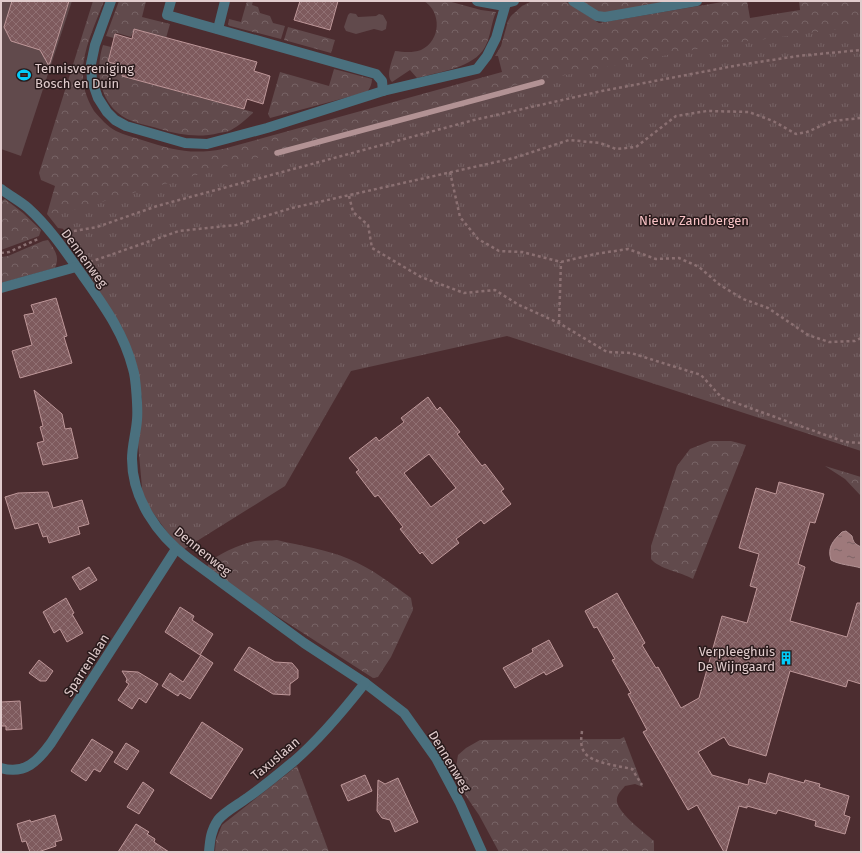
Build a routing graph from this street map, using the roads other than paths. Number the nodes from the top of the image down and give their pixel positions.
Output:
1 (111, 1) edge
2 (171, 1) edge
3 (225, 1) edge
4 (476, 1) edge
5 (574, 1) edge
6 (697, 1) edge
7 (510, 2) edge
8 (218, 29) junction
9 (384, 91) junction
10 (1, 189) edge
11 (76, 267) junction
12 (1, 288) edge
13 (176, 549) junction
14 (365, 683) junction
15 (1, 768) edge
16 (209, 852) edge
17 (482, 852) edge

1 - 9 street
2 - 8 street
3 - 8 street
4 - 7 street
5 - 6 street
7 - 9 street
8 - 9 street
10 - 11 street, Dennenweg
11 - 12 street
11 - 13 street, Dennenweg
13 - 14 street, Dennenweg
13 - 15 street, Sparrenlaan
14 - 16 street, Taxuslaan
14 - 17 street, Dennenweg

